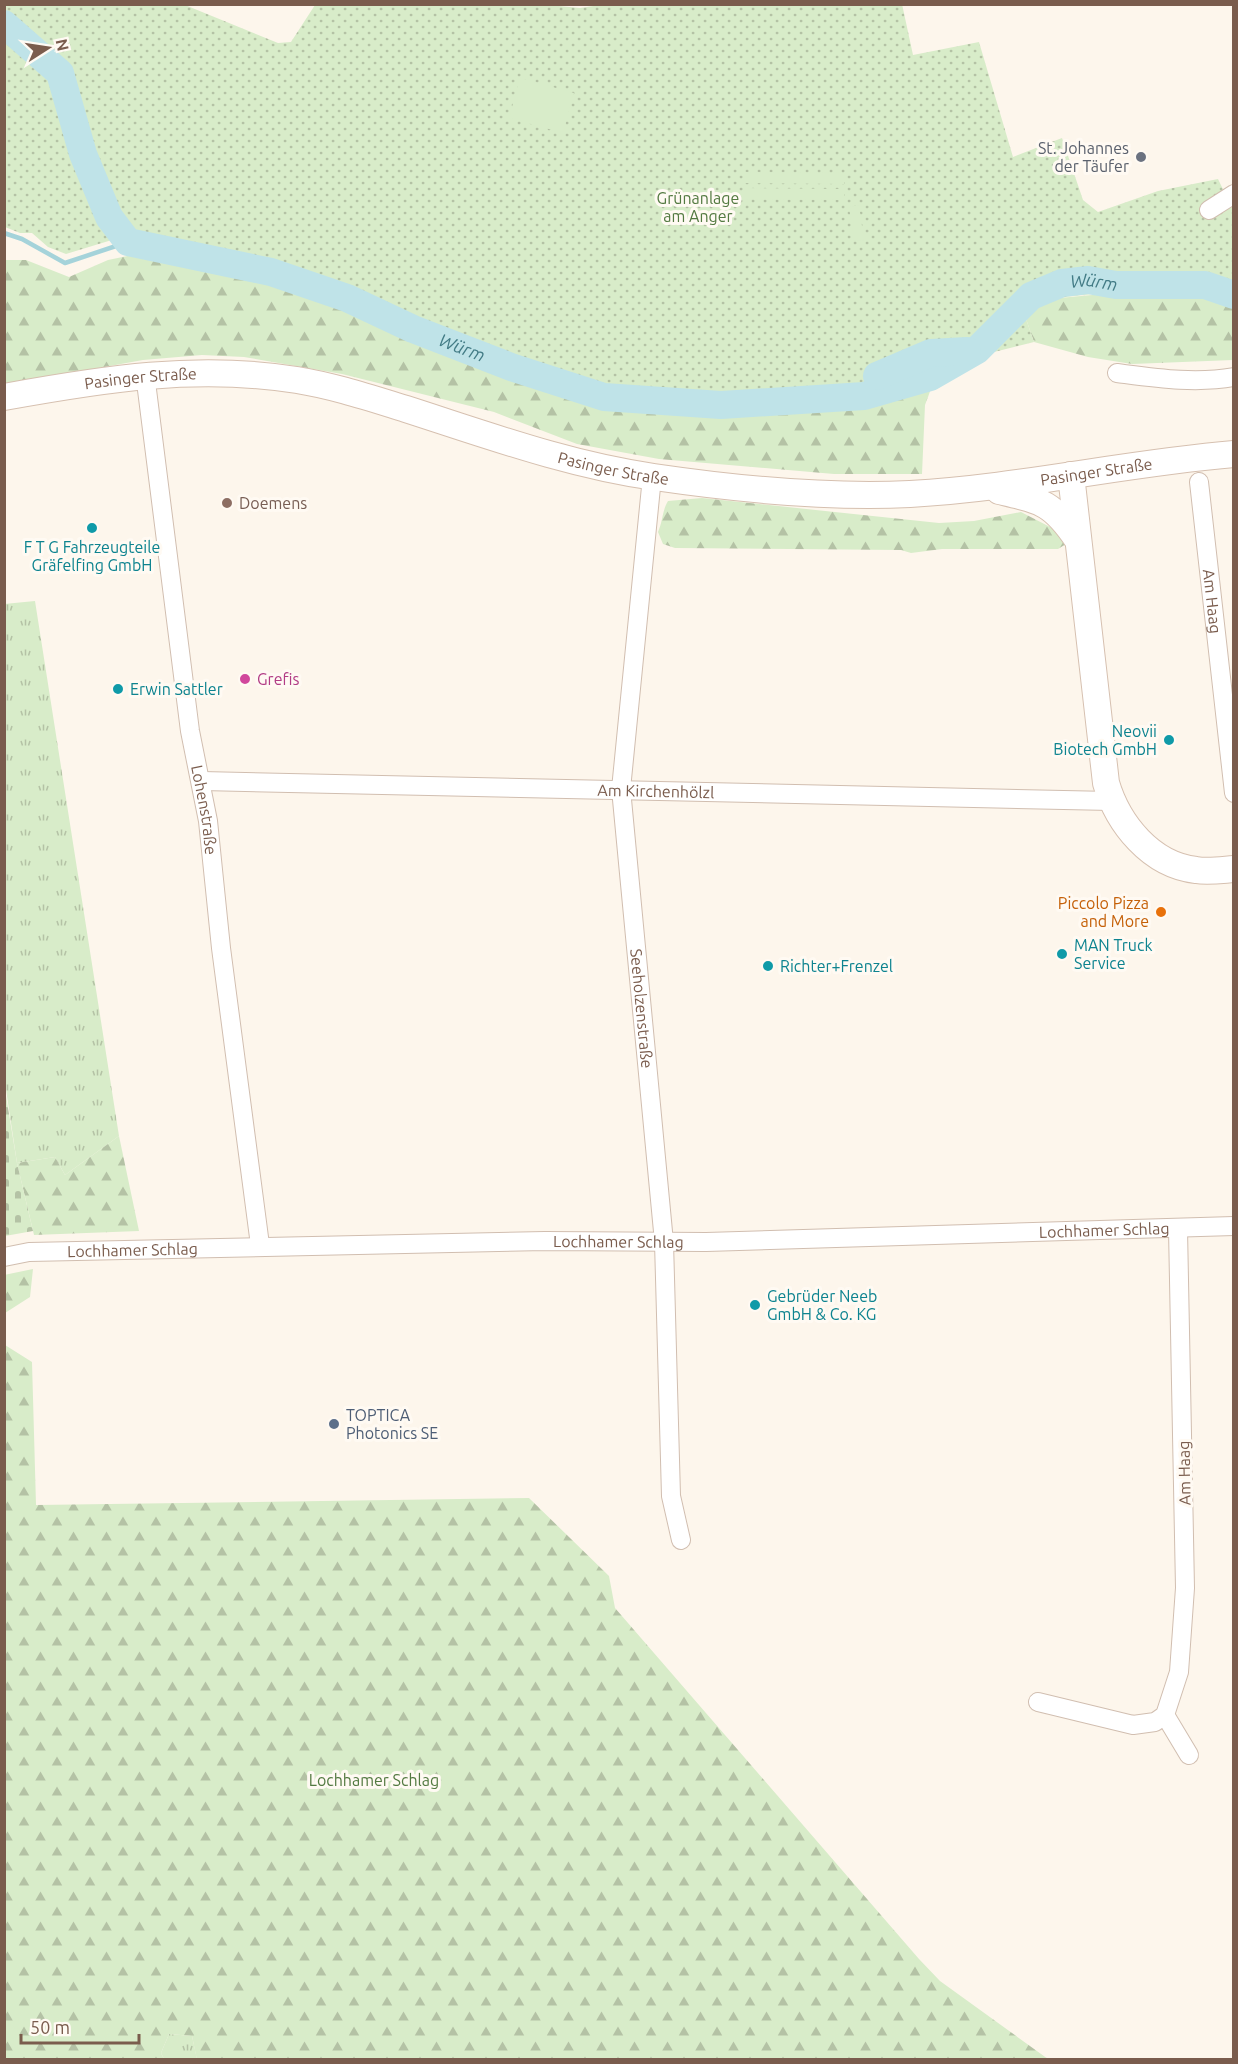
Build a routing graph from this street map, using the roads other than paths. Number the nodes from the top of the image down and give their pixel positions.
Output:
1 (1233, 194) edge
2 (1209, 210) dead end
3 (1117, 373) dead end
4 (145, 374) junction
5 (1233, 377) edge
6 (4, 396) edge
7 (1233, 454) edge
8 (1071, 475) junction
9 (652, 477) junction
10 (1200, 482) dead end
11 (984, 488) junction
12 (1077, 539) junction
13 (201, 781) junction
14 (621, 789) junction
15 (1233, 793) edge
16 (1111, 801) junction
17 (1233, 869) edge
18 (1233, 1226) edge
19 (1178, 1229) junction
20 (664, 1242) junction
21 (260, 1245) junction
22 (4, 1257) edge
23 (681, 1540) dead end
24 (1038, 1702) dead end
25 (1165, 1715) junction
26 (1189, 1755) dead end

1 - 2 street
3 - 5 street
4 - 6 main road, Pasinger Straße
4 - 9 main road, Pasinger Straße
4 - 13 street, Lohenstraße
7 - 8 main road, Pasinger Straße
8 - 11 main road, Pasinger Straße
8 - 12 main road
9 - 11 main road, Pasinger Straße
9 - 14 street, Seeholzenstraße
10 - 15 street, Am Haag
11 - 12 main road
12 - 16 main road
13 - 14 street, Am Kirchenhölzl
13 - 21 street, Lohenstraße
14 - 16 street, Am Kirchenhölzl
14 - 20 street, Seeholzenstraße
16 - 17 main road
18 - 19 street, Lochhamer Schlag
19 - 20 street, Lochhamer Schlag
19 - 25 street, Am Haag
20 - 21 street, Lochhamer Schlag
20 - 23 street, Seeholzenstraße
21 - 22 street, Lochhamer Schlag
24 - 25 street
25 - 26 street

